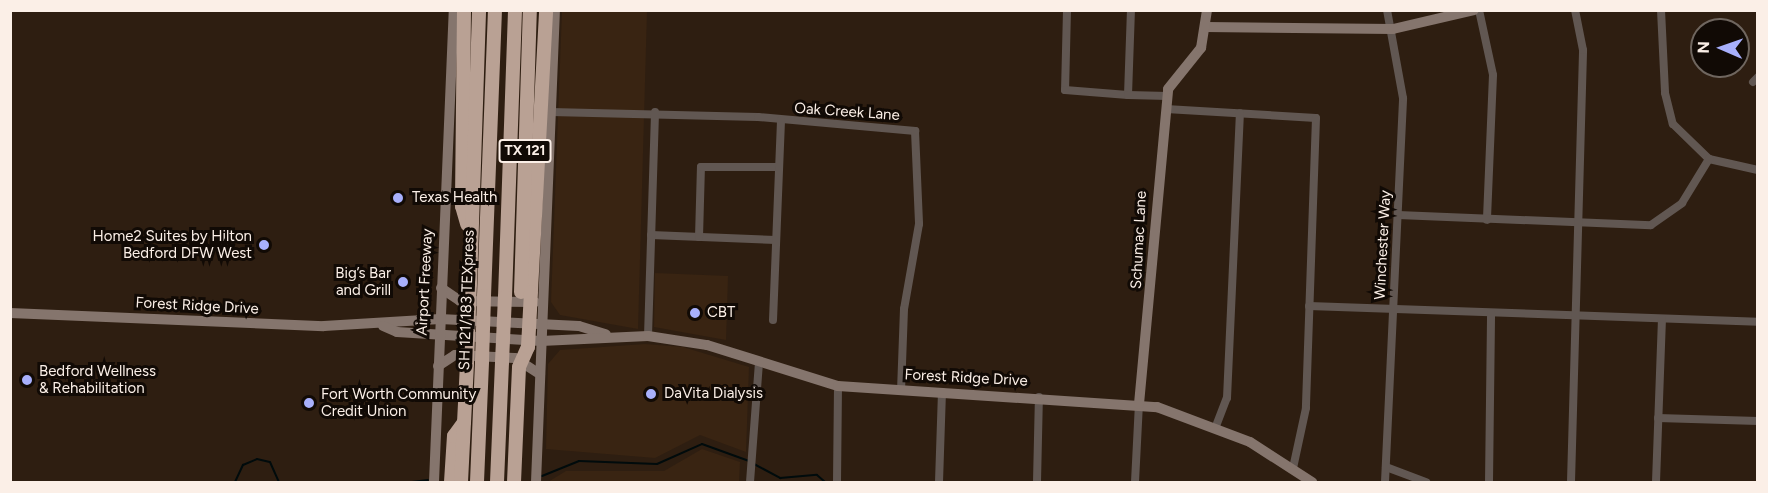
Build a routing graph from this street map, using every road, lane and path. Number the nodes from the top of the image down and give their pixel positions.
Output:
1 (454, 10) edge
2 (464, 10) edge
3 (479, 10) edge
4 (495, 10) edge
5 (515, 10) edge
6 (530, 10) edge
7 (546, 10) edge
8 (555, 10) edge
9 (1067, 10) edge
10 (1131, 10) edge
11 (1207, 10) edge
12 (1387, 10) edge
13 (1474, 10) edge
14 (1479, 10) edge
15 (1575, 10) edge
16 (1661, 10) edge
17 (1206, 27) junction
18 (1393, 28) junction
19 (1128, 95) junction
20 (1168, 96) junction
21 (1166, 110) junction
22 (551, 112) junction
23 (655, 112) junction
24 (1240, 113) junction
25 (781, 120) junction
26 (1709, 159) junction
27 (779, 167) junction
28 (1758, 171) edge
29 (1398, 215) junction
30 (1487, 220) junction
31 (1575, 224) junction
32 (651, 235) junction
33 (699, 237) junction
34 (471, 240) junction
35 (776, 240) junction
36 (441, 288) junction
37 (532, 294) junction
38 (1309, 306) junction
39 (1394, 309) junction
40 (10, 313) edge
41 (1491, 313) junction
42 (1573, 316) junction
43 (440, 319) junction
44 (1662, 319) junction
45 (773, 320) dead end
46 (1758, 322) edge
47 (542, 324) junction
48 (383, 326) junction
49 (439, 334) junction
50 (606, 334) junction
51 (648, 336) junction
52 (541, 341) junction
53 (759, 362) junction
54 (438, 366) junction
55 (540, 374) junction
56 (838, 386) junction
57 (901, 390) junction
58 (942, 392) junction
59 (1039, 397) junction
60 (1138, 404) junction
61 (1658, 418) junction
62 (1758, 421) edge
63 (464, 423) junction
64 (1216, 426) junction
65 (515, 461) junction
66 (1386, 467) junction
67 (1293, 468) junction
68 (434, 483) edge
69 (451, 483) edge
70 (461, 483) edge
71 (477, 483) edge
72 (497, 483) edge
73 (514, 483) edge
74 (523, 483) edge
75 (536, 483) edge
76 (750, 483) edge
77 (837, 483) edge
78 (939, 483) edge
79 (1037, 483) edge
80 (1135, 483) edge
81 (1311, 483) edge
82 (1385, 483) edge
83 (1426, 483) edge
84 (1489, 483) edge
85 (1571, 483) edge
86 (1656, 483) edge

1 - 36 main road, Airport Freeway
2 - 34 highway
3 - 34 highway
4 - 71 highway, SH 121/183 TEXpress, bridge
5 - 72 highway, bridge
6 - 37 highway, TX 121
7 - 37 highway
8 - 22 main road
9 - 19 street
10 - 19 street
11 - 17 main road, Schumac Lane
12 - 18 street, Winchester Way
13 - 18 main road
14 - 30 street
15 - 31 street
16 - 26 street
17 - 18 main road
17 - 20 main road, Schumac Lane
18 - 29 street, Winchester Way
19 - 20 street
20 - 21 main road, Schumac Lane
21 - 24 street
21 - 60 main road, Schumac Lane
22 - 23 street, Oak Creek Lane
22 - 37 main road
23 - 25 street, Oak Creek Lane
23 - 32 street
24 - 38 street
24 - 64 street
25 - 27 street
25 - 57 street, Oak Creek Lane
26 - 28 street
26 - 31 street
27 - 33 street
27 - 35 street
29 - 30 street
29 - 39 street, Winchester Way
30 - 31 street
31 - 42 street
32 - 33 street
32 - 51 street
33 - 35 street
34 - 63 highway, bridge
35 - 45 street
36 - 37 main road
36 - 43 main road, Airport Freeway
37 - 47 main road
37 - 65 highway, TX 121
38 - 39 street
38 - 67 street
39 - 41 street
39 - 66 street, Winchester Way
40 - 48 main road, Forest Ridge Drive
41 - 42 street
41 - 84 street
42 - 44 street
42 - 85 street
43 - 47 main road, Forest Ridge Drive
43 - 48 main road, Forest Ridge Drive
43 - 49 main road, Airport Freeway
44 - 46 street
44 - 61 street
47 - 50 main road, Forest Ridge Drive
47 - 52 main road
48 - 49 main road, Forest Ridge Drive
49 - 52 main road, Forest Ridge Drive
49 - 54 main road, Airport Freeway
50 - 51 main road, Forest Ridge Drive
50 - 52 main road, Forest Ridge Drive
51 - 53 main road, Forest Ridge Drive
52 - 55 main road
53 - 56 main road, Forest Ridge Drive
53 - 76 street
54 - 55 main road
54 - 68 main road, Airport Freeway
55 - 75 main road
56 - 57 main road, Forest Ridge Drive
56 - 77 street
57 - 58 main road, Forest Ridge Drive
58 - 59 main road, Forest Ridge Drive
58 - 78 street
59 - 60 main road, Forest Ridge Drive
59 - 79 street
60 - 64 main road, Forest Ridge Drive
60 - 80 street, Schumac Lane
61 - 62 street
61 - 86 street
63 - 69 highway
63 - 70 highway
64 - 67 main road, Forest Ridge Drive
65 - 73 highway, TX 121
65 - 74 highway
66 - 82 street, Winchester Way
66 - 83 street
67 - 81 main road, Forest Ridge Drive

